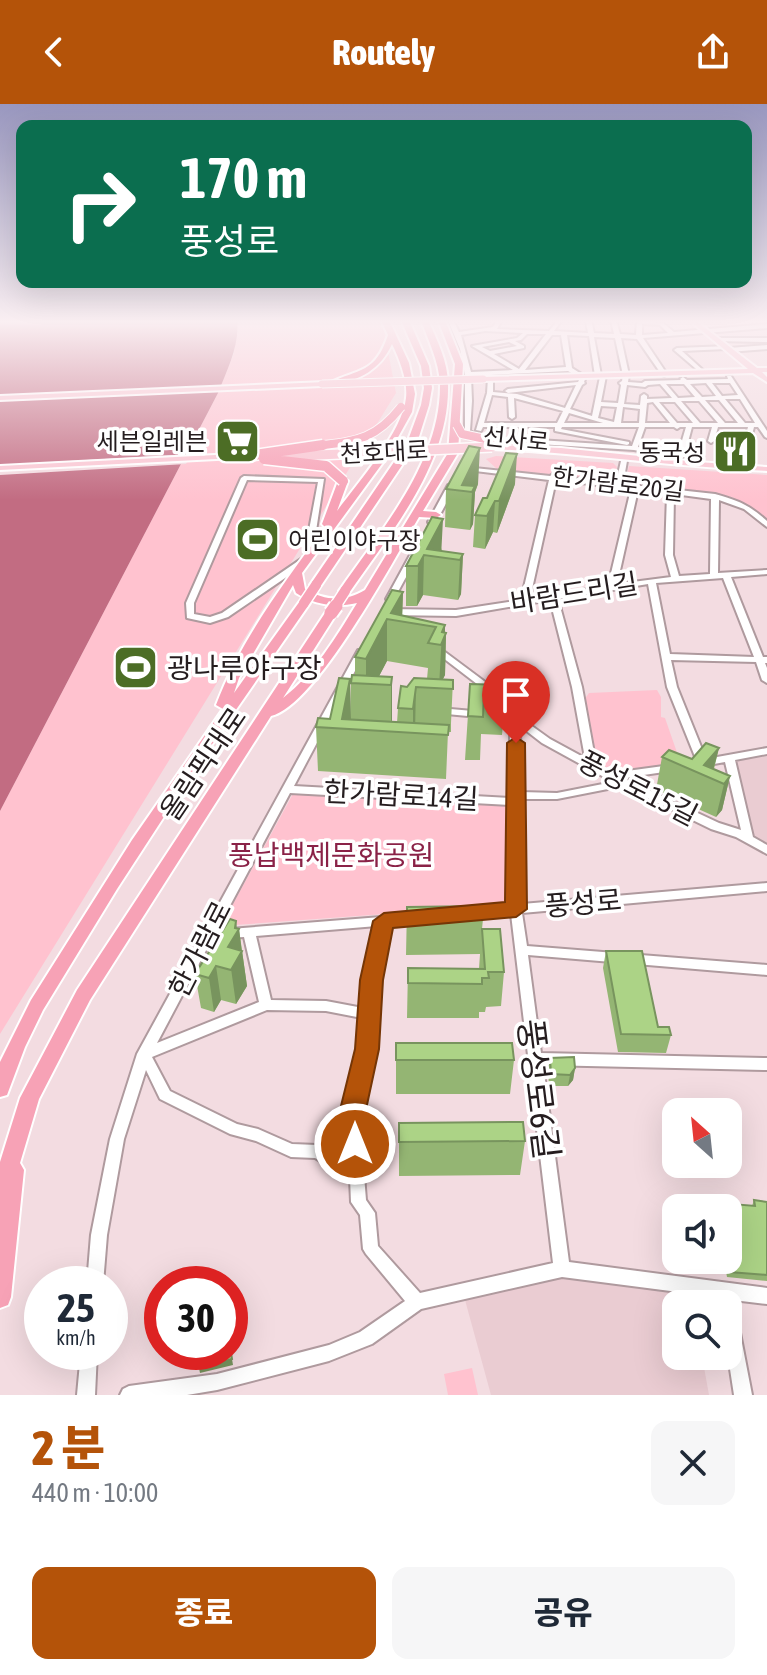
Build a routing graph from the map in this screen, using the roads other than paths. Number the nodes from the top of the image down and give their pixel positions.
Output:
1 (338, 380) edge
2 (409, 380) edge
3 (414, 380) edge
4 (427, 380) edge
5 (444, 380) edge
6 (446, 380) edge
7 (459, 380) edge
8 (471, 380) edge
9 (487, 380) edge
10 (582, 380) edge
11 (583, 380) edge
12 (600, 380) edge
13 (624, 380) edge
14 (629, 380) edge
15 (643, 380) edge
16 (656, 380) edge
17 (664, 380) edge
18 (676, 380) edge
19 (710, 380) edge
20 (731, 380) edge
21 (707, 381) junction
22 (686, 382) junction
23 (322, 384) junction
24 (645, 384) junction
25 (535, 391) junction
26 (490, 393) junction
27 (411, 396) junction
28 (511, 396) junction
29 (721, 397) junction
30 (741, 397) junction
31 (0, 398) edge
32 (700, 398) junction
33 (526, 399) junction
34 (677, 399) junction
35 (654, 400) junction
36 (600, 404) junction
37 (644, 404) junction
38 (547, 405) junction
39 (619, 405) junction
40 (569, 411) junction
41 (512, 417) dead end
42 (595, 419) junction
43 (534, 423) junction
44 (455, 424) junction
45 (482, 425) junction
46 (617, 425) junction
47 (699, 426) junction
48 (720, 426) junction
49 (642, 427) junction
50 (677, 427) junction
51 (689, 427) junction
52 (759, 427) edge
53 (557, 428) junction
54 (472, 434) junction
55 (711, 441) dead end
56 (492, 444) junction
57 (535, 445) joint
58 (634, 446) junction
59 (477, 452) junction
60 (382, 457) junction
61 (254, 459) junction
62 (682, 460) junction
63 (624, 461) junction
64 (455, 462) junction
65 (742, 462) junction
66 (767, 463) edge
67 (332, 465) dead end
68 (767, 469) edge
69 (0, 470) edge
70 (437, 475) junction
71 (553, 476) junction
72 (619, 485) junction
73 (635, 487) junction
74 (671, 491) junction
75 (425, 496) junction
76 (715, 496) junction
77 (372, 497) junction
78 (417, 514) junction
79 (436, 515) junction
80 (763, 523) edge
81 (325, 532) junction
82 (375, 546) junction
83 (308, 558) junction
84 (767, 572) edge
85 (297, 574) junction
86 (726, 574) junction
87 (714, 575) junction
88 (675, 578) junction
89 (652, 581) junction
90 (377, 583) junction
91 (612, 587) junction
92 (554, 598) junction
93 (525, 601) junction
94 (382, 612) junction
95 (375, 625) edge
96 (405, 625) edge
97 (368, 639) edge
98 (427, 642) edge
99 (666, 657) junction
100 (763, 660) edge
101 (767, 680) edge
102 (332, 704) junction
103 (352, 705) edge
104 (425, 710) edge
105 (265, 718) junction
106 (515, 718) junction
107 (217, 723) junction
108 (767, 751) edge
109 (729, 758) junction
110 (703, 764) junction
111 (591, 766) junction
112 (610, 776) junction
113 (623, 783) junction
114 (286, 789) junction
115 (516, 799) junction
116 (748, 839) junction
117 (767, 850) edge
118 (767, 887) edge
119 (516, 909) junction
120 (457, 914) edge
121 (428, 917) edge
122 (384, 921) junction
123 (249, 932) junction
124 (207, 935) junction
125 (521, 950) junction
126 (767, 970) edge
127 (266, 1005) junction
128 (369, 1014) junction
129 (144, 1054) junction
130 (535, 1059) junction
131 (767, 1064) edge
132 (1, 1086) edge
133 (18, 1132) junction
134 (357, 1174) junction
135 (0, 1195) edge
136 (96, 1266) edge
137 (562, 1269) junction
138 (684, 1290) edge
139 (767, 1296) edge
140 (0, 1297) edge
141 (742, 1297) edge
142 (417, 1302) junction
143 (88, 1370) edge
144 (738, 1370) edge
145 (86, 1395) edge
146 (129, 1395) edge
147 (743, 1395) edge

1 - 23 highway, bridge
2 - 27 highway
3 - 27 highway
4 - 77 highway, 올림픽대로
5 - 82 highway, 올림픽대로
6 - 23 main road, bridge
7 - 44 highway
8 - 54 street, 선사로
9 - 26 street
10 - 25 street
11 - 40 street
12 - 36 street
13 - 39 street
14 - 24 street
15 - 24 street
16 - 24 street
17 - 34 street
18 - 22 street
19 - 21 street
20 - 30 street
21 - 22 street
21 - 29 street
22 - 32 street
23 - 31 main road
24 - 37 street
25 - 26 street
25 - 33 street
26 - 28 street
26 - 45 street
27 - 60 highway
27 - 61 highway, bridge
28 - 33 street
28 - 41 street
29 - 30 street
29 - 32 street
29 - 52 street
30 - 52 street
32 - 34 street
32 - 48 street
33 - 38 street
34 - 35 street
34 - 47 street
35 - 37 street
35 - 50 street
36 - 39 street
36 - 42 street
37 - 39 street
37 - 49 street
38 - 40 street
38 - 43 street
39 - 46 street
40 - 42 street
40 - 53 street
42 - 46 street
43 - 45 street
43 - 53 street
44 - 54 highway
44 - 56 highway, bridge
44 - 64 highway
45 - 54 street
46 - 49 street
46 - 53 street
47 - 48 street
47 - 51 street
48 - 52 street
48 - 55 street
49 - 50 street
49 - 58 street
50 - 51 street
51 - 62 street
52 - 65 street
53 - 58 street
54 - 58 street, 선사로
54 - 59 street
56 - 57 highway
56 - 61 main road, 천호대로, bridge
56 - 62 main road, 천호대로
57 - 62 main road, 천호대로
58 - 62 street, 선사로
59 - 63 main road
59 - 64 highway
60 - 77 highway
60 - 81 highway
61 - 67 street
61 - 69 main road, 천호대로
61 - 81 highway, bridge
62 - 63 main road
62 - 65 main road, 천호대로
62 - 68 main road, 천호대로
63 - 72 street
64 - 70 highway
64 - 70 highway
64 - 71 street, 한가람로20길
64 - 79 street
65 - 66 main road, 천호대로
70 - 75 highway
71 - 72 street, 한가람로20길
71 - 93 street
72 - 73 street, 한가람로20길
73 - 74 street, 한가람로20길
73 - 91 street
74 - 76 street, 한가람로20길
74 - 88 street
75 - 78 highway
75 - 82 highway
76 - 80 street, 한가람로20길
76 - 87 street
77 - 107 highway, 올림픽대로, bridge
78 - 79 highway
78 - 90 highway
79 - 94 street
81 - 83 highway
82 - 105 highway, 올림픽대로, bridge
83 - 83 street
83 - 85 highway
84 - 86 street, 바람드리길
85 - 90 highway
85 - 107 highway
86 - 87 street, 바람드리길
86 - 100 street
87 - 88 street, 바람드리길
88 - 89 street, 바람드리길
89 - 91 street, 바람드리길
89 - 99 street
90 - 105 highway
91 - 92 street, 바람드리길
92 - 93 street, 바람드리길
92 - 111 street
93 - 94 street, 바람드리길
94 - 95 street
94 - 96 street
97 - 102 street, 한가람로
98 - 106 street, 풍성로15길
99 - 100 street
99 - 110 street
100 - 101 street
102 - 103 street
102 - 114 street, 한가람로
104 - 106 street
105 - 133 highway, 올림픽대로
106 - 111 street, 풍성로15길
106 - 115 street, 풍성로6길
107 - 132 highway, 올림픽대로
108 - 109 street
109 - 110 street
109 - 116 street, 풍성로15길
110 - 112 street
111 - 112 street, 풍성로15길
112 - 113 street, 풍성로15길
113 - 115 street, 한가람로14길
113 - 116 street, 풍성로15길
114 - 115 street, 한가람로14길
114 - 124 street, 한가람로
115 - 119 street, 풍성로6길
116 - 117 street, 풍성로15길
118 - 119 street, 풍성로
119 - 120 street, 풍성로
119 - 125 street, 풍성로6길
121 - 122 street
122 - 123 street
122 - 128 street
123 - 124 street
123 - 127 street
124 - 129 street, 한가람로
125 - 126 street
125 - 130 street, 풍성로6길
127 - 128 street
127 - 129 street
128 - 134 street
129 - 134 street
129 - 136 street, 한가람로
130 - 131 street
130 - 137 street, 풍성로6길
133 - 135 highway, 올림픽대로
133 - 140 highway
134 - 142 street
137 - 138 street
137 - 142 street
139 - 141 street
142 - 146 street
143 - 145 street
144 - 147 street

